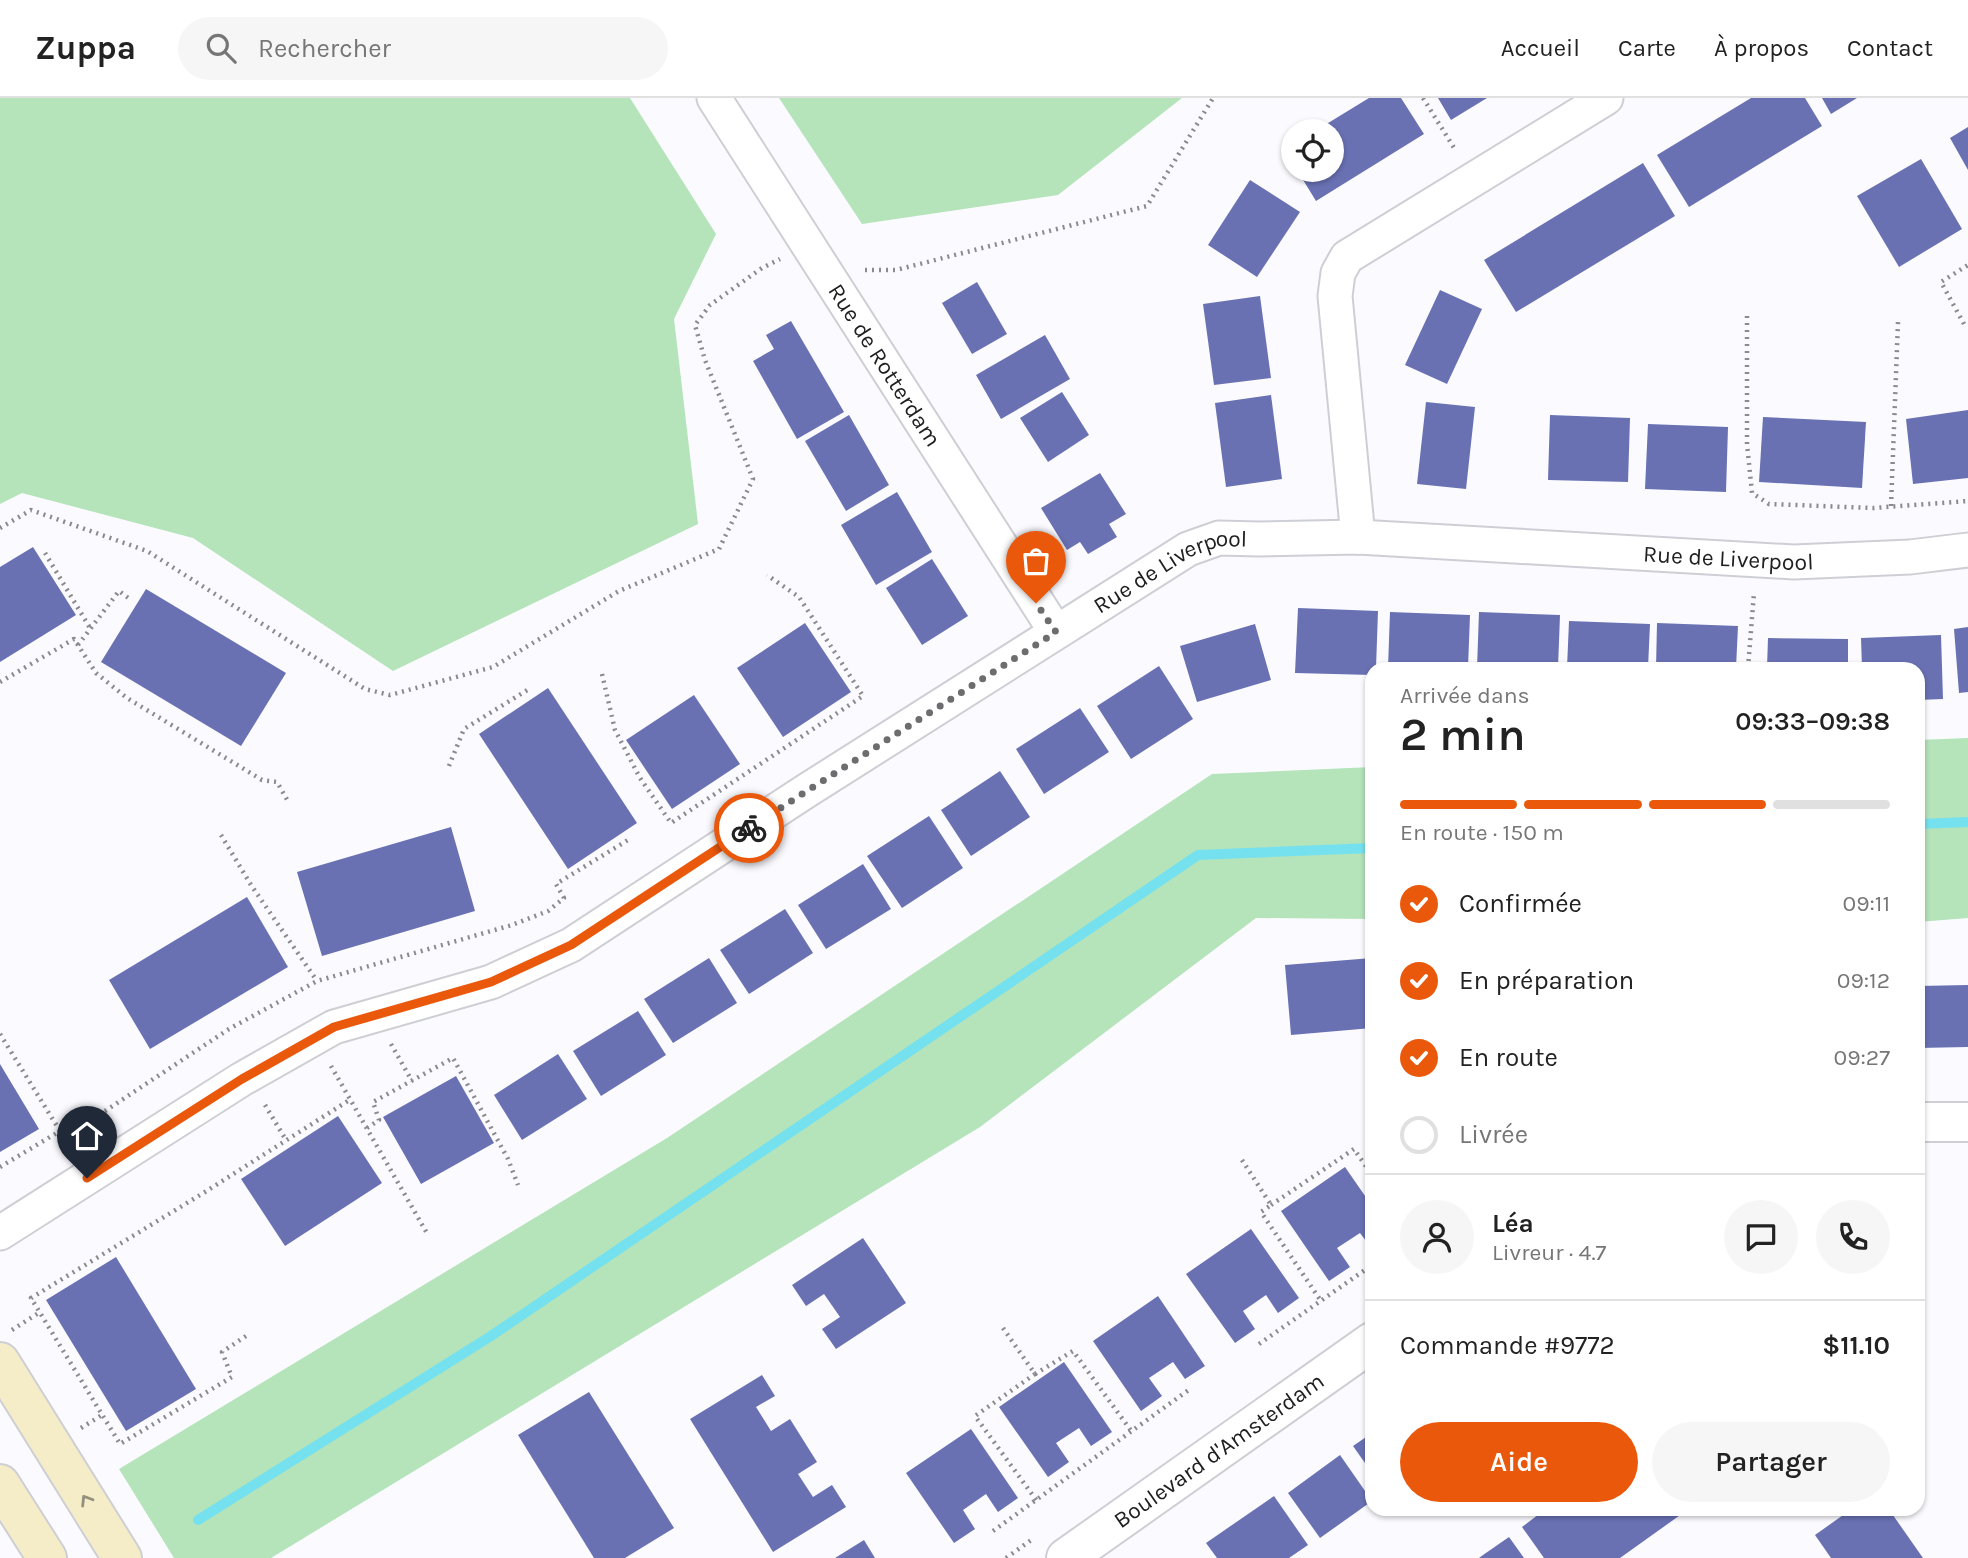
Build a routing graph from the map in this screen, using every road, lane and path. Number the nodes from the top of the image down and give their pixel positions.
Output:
1 (714, 98) edge
2 (1213, 98) edge
3 (1423, 98) edge
4 (1606, 98) edge
5 (1472, 179) junction
6 (808, 245) junction
7 (1968, 265) edge
8 (826, 273) junction
9 (1748, 316) dead end
10 (1898, 322) dead end
11 (1964, 324) dead end
12 (1968, 501) edge
13 (1891, 506) junction
14 (0, 528) edge
15 (1358, 537) junction
16 (1968, 550) edge
17 (45, 553) dead end
18 (1758, 559) junction
19 (767, 575) dead end
20 (131, 600) dead end
21 (90, 628) junction
22 (1056, 632) junction
23 (78, 645) junction
24 (1749, 662) edge
25 (602, 674) dead end
26 (0, 682) edge
27 (529, 690) dead end
28 (449, 766) dead end
29 (289, 803) dead end
30 (221, 835) dead end
31 (317, 981) dead end
32 (0, 1034) edge
33 (389, 1040) dead end
34 (328, 1063) dead end
35 (412, 1081) junction
36 (351, 1099) junction
37 (264, 1102) dead end
38 (1925, 1122) edge
39 (1968, 1122) edge
40 (367, 1128) junction
41 (60, 1131) dead end
42 (286, 1140) junction
43 (1242, 1160) dead end
44 (1365, 1165) edge
45 (518, 1185) dead end
46 (1271, 1205) junction
47 (0, 1233) edge
48 (428, 1235) dead end
49 (1365, 1270) edge
50 (1321, 1301) junction
51 (40, 1312) junction
52 (1003, 1328) dead end
53 (246, 1336) dead end
54 (1259, 1344) dead end
55 (4, 1347) edge
56 (1365, 1347) edge
57 (1035, 1374) junction
58 (1190, 1389) dead end
59 (102, 1415) junction
60 (1132, 1432) junction
61 (71, 1434) dead end
62 (0, 1484) edge
63 (1037, 1501) junction
64 (993, 1531) dead end
65 (47, 1558) edge
66 (122, 1558) edge
67 (1066, 1558) edge

1 - 6 street, Rue de Rotterdam
2 - 8 path
3 - 5 path
4 - 5 street
5 - 15 street
6 - 8 street, Rue de Rotterdam
6 - 14 path
7 - 11 path
8 - 22 street, Rue de Rotterdam
9 - 13 path
10 - 13 path
12 - 13 path
15 - 18 street, Rue de Liverpool
15 - 22 street, Rue de Liverpool
16 - 18 street, Rue de Liverpool
17 - 21 path
18 - 24 path
19 - 25 path
20 - 21 path
21 - 23 path
22 - 47 street, Rue de Liverpool
23 - 26 path
23 - 29 path
27 - 28 path
30 - 31 path
32 - 41 path
33 - 35 path
34 - 36 path
35 - 40 path
35 - 45 path
36 - 40 path
36 - 42 path
37 - 42 path
38 - 39 street
40 - 48 path
42 - 51 path
43 - 46 path
44 - 46 path
46 - 50 path
49 - 50 path
50 - 54 path
51 - 55 path
51 - 59 path
52 - 57 path
53 - 59 path
66 -> 55 main road
56 - 67 street, Boulevard d'Amsterdam
57 - 60 path
57 - 63 path
58 - 60 path
59 - 61 path
60 - 63 path
62 - 65 main road
63 - 64 path

